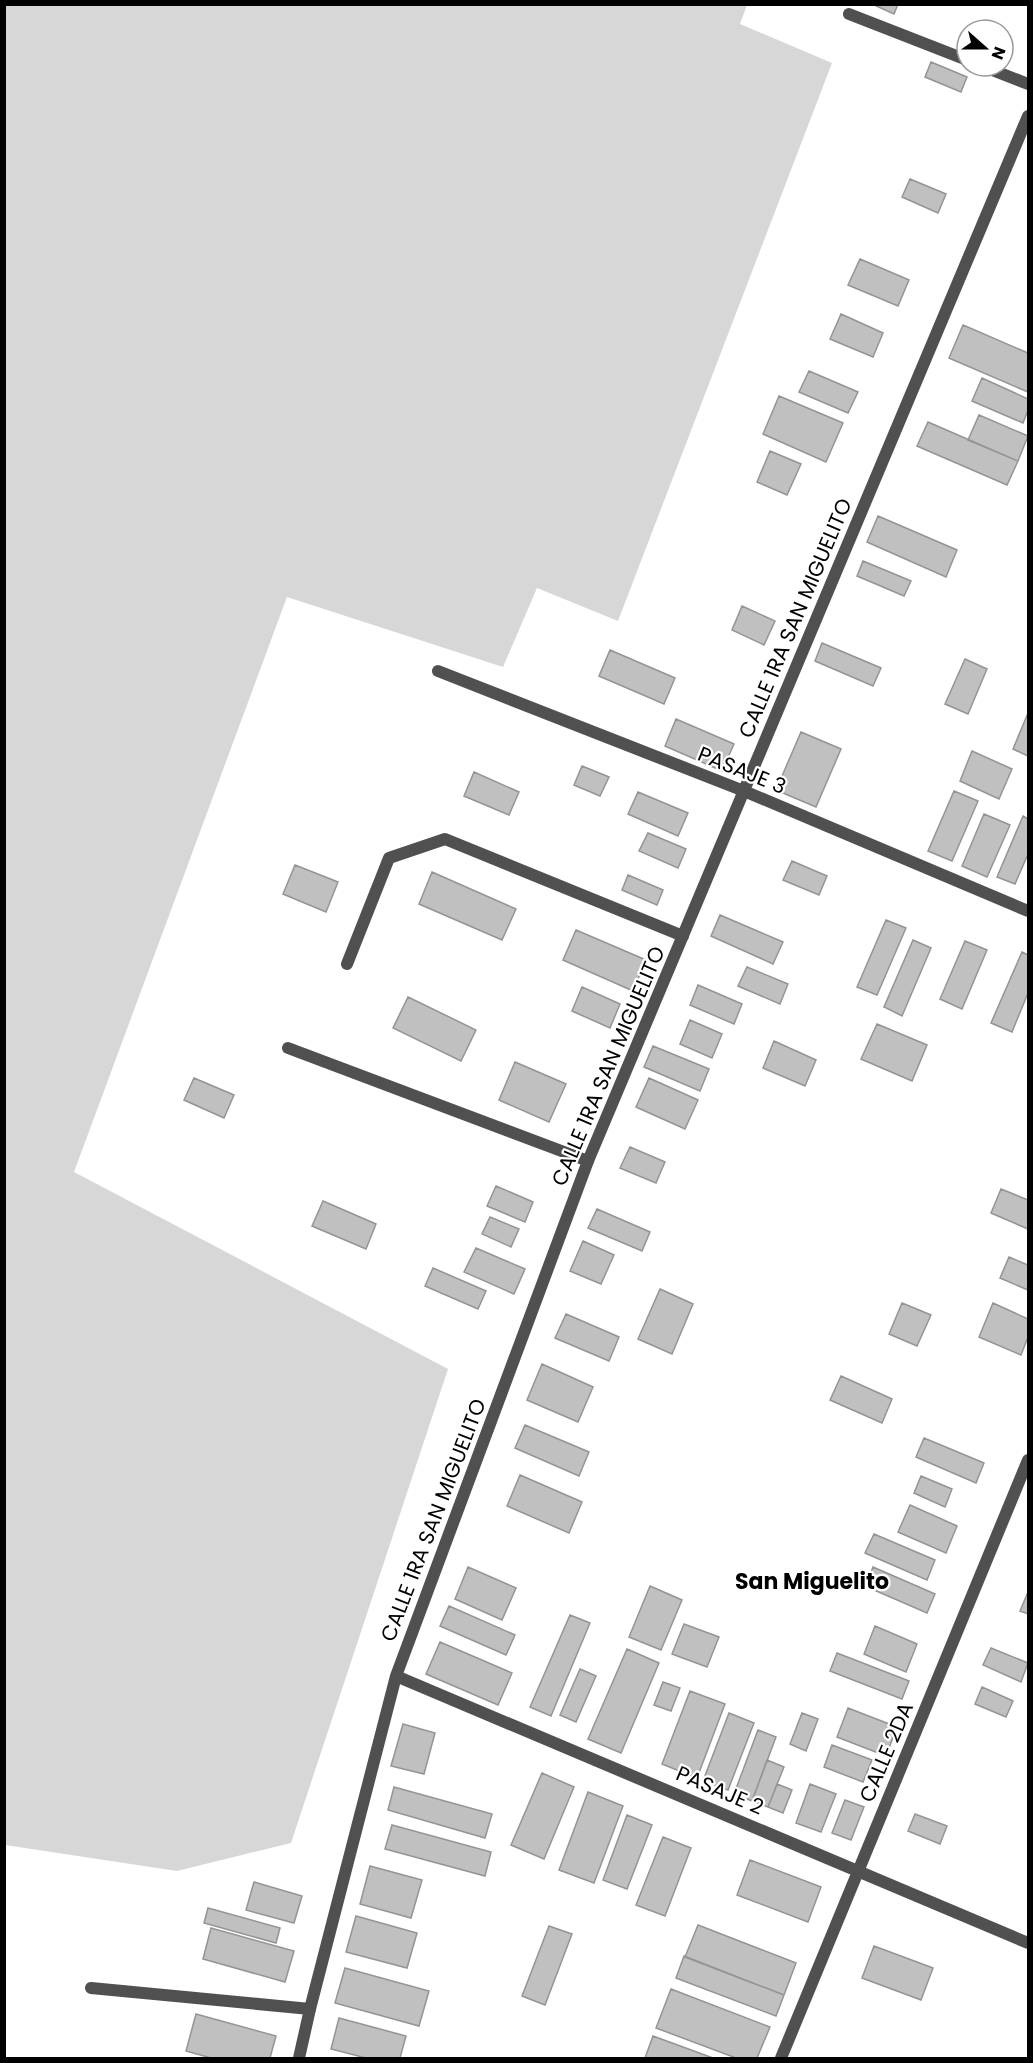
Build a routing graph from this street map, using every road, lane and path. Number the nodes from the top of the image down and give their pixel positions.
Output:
1 (849, 14) dead end
2 (955, 55) edge
3 (1013, 78) edge
4 (1029, 84) edge
5 (1029, 116) edge
6 (438, 671) dead end
7 (744, 791) junction
8 (1029, 911) edge
9 (683, 936) junction
10 (347, 964) dead end
11 (288, 1048) dead end
12 (588, 1161) junction
13 (1029, 1460) edge
14 (396, 1676) junction
15 (859, 1869) junction
16 (1029, 1943) edge
17 (91, 1988) dead end
18 (310, 2009) junction
19 (299, 2058) edge
20 (781, 2058) edge

1 - 2 street
3 - 4 street
5 - 7 street, CALLE 1RA SAN MIGUELITO
6 - 7 street, PASAJE 3
7 - 8 street, PASAJE 3
7 - 9 street, CALLE 1RA SAN MIGUELITO
9 - 10 street
9 - 12 street, CALLE 1RA SAN MIGUELITO
11 - 12 street
12 - 14 street, CALLE 1RA SAN MIGUELITO
13 - 15 street, CALLE 2DA
14 - 15 street, PASAJE 2
14 - 18 street, CALLE 1RA SAN MIGUELITO
15 - 16 street, PASAJE 2
15 - 20 street, CALLE 2DA
17 - 18 street
18 - 19 street, CALLE 1RA SAN MIGUELITO

